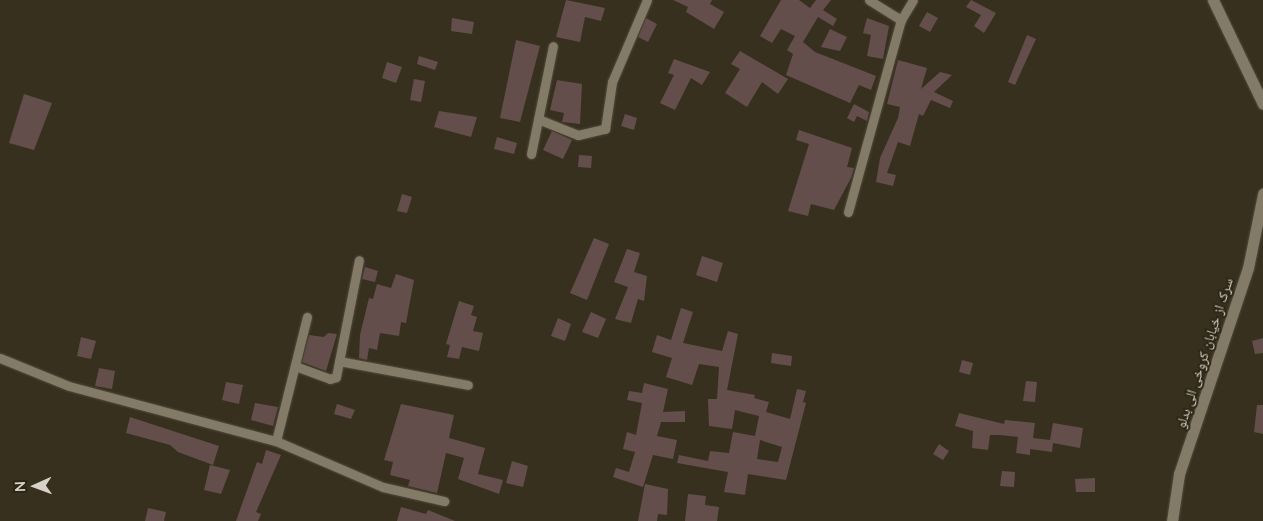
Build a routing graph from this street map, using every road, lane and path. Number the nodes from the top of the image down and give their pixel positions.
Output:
1 (647, 0) edge
2 (869, 0) edge
3 (913, 0) edge
4 (1213, 0) edge
5 (901, 20) junction
6 (553, 46) dead end
7 (1263, 104) edge
8 (538, 119) junction
9 (531, 154) dead end
10 (1263, 194) edge
11 (848, 212) dead end
12 (359, 260) dead end
13 (307, 318) dead end
14 (0, 358) edge
15 (339, 360) junction
16 (295, 366) junction
17 (468, 385) dead end
18 (276, 442) junction
19 (444, 501) dead end
20 (1172, 521) edge

1 - 8 street
2 - 5 street
3 - 5 street
4 - 7 main road
5 - 11 street
6 - 8 street
8 - 9 street
10 - 20 main road, سرک از خیابان کروخی الی بدلو
12 - 15 street
13 - 16 street
14 - 18 street
15 - 16 street
15 - 17 street
16 - 18 street
18 - 19 street

